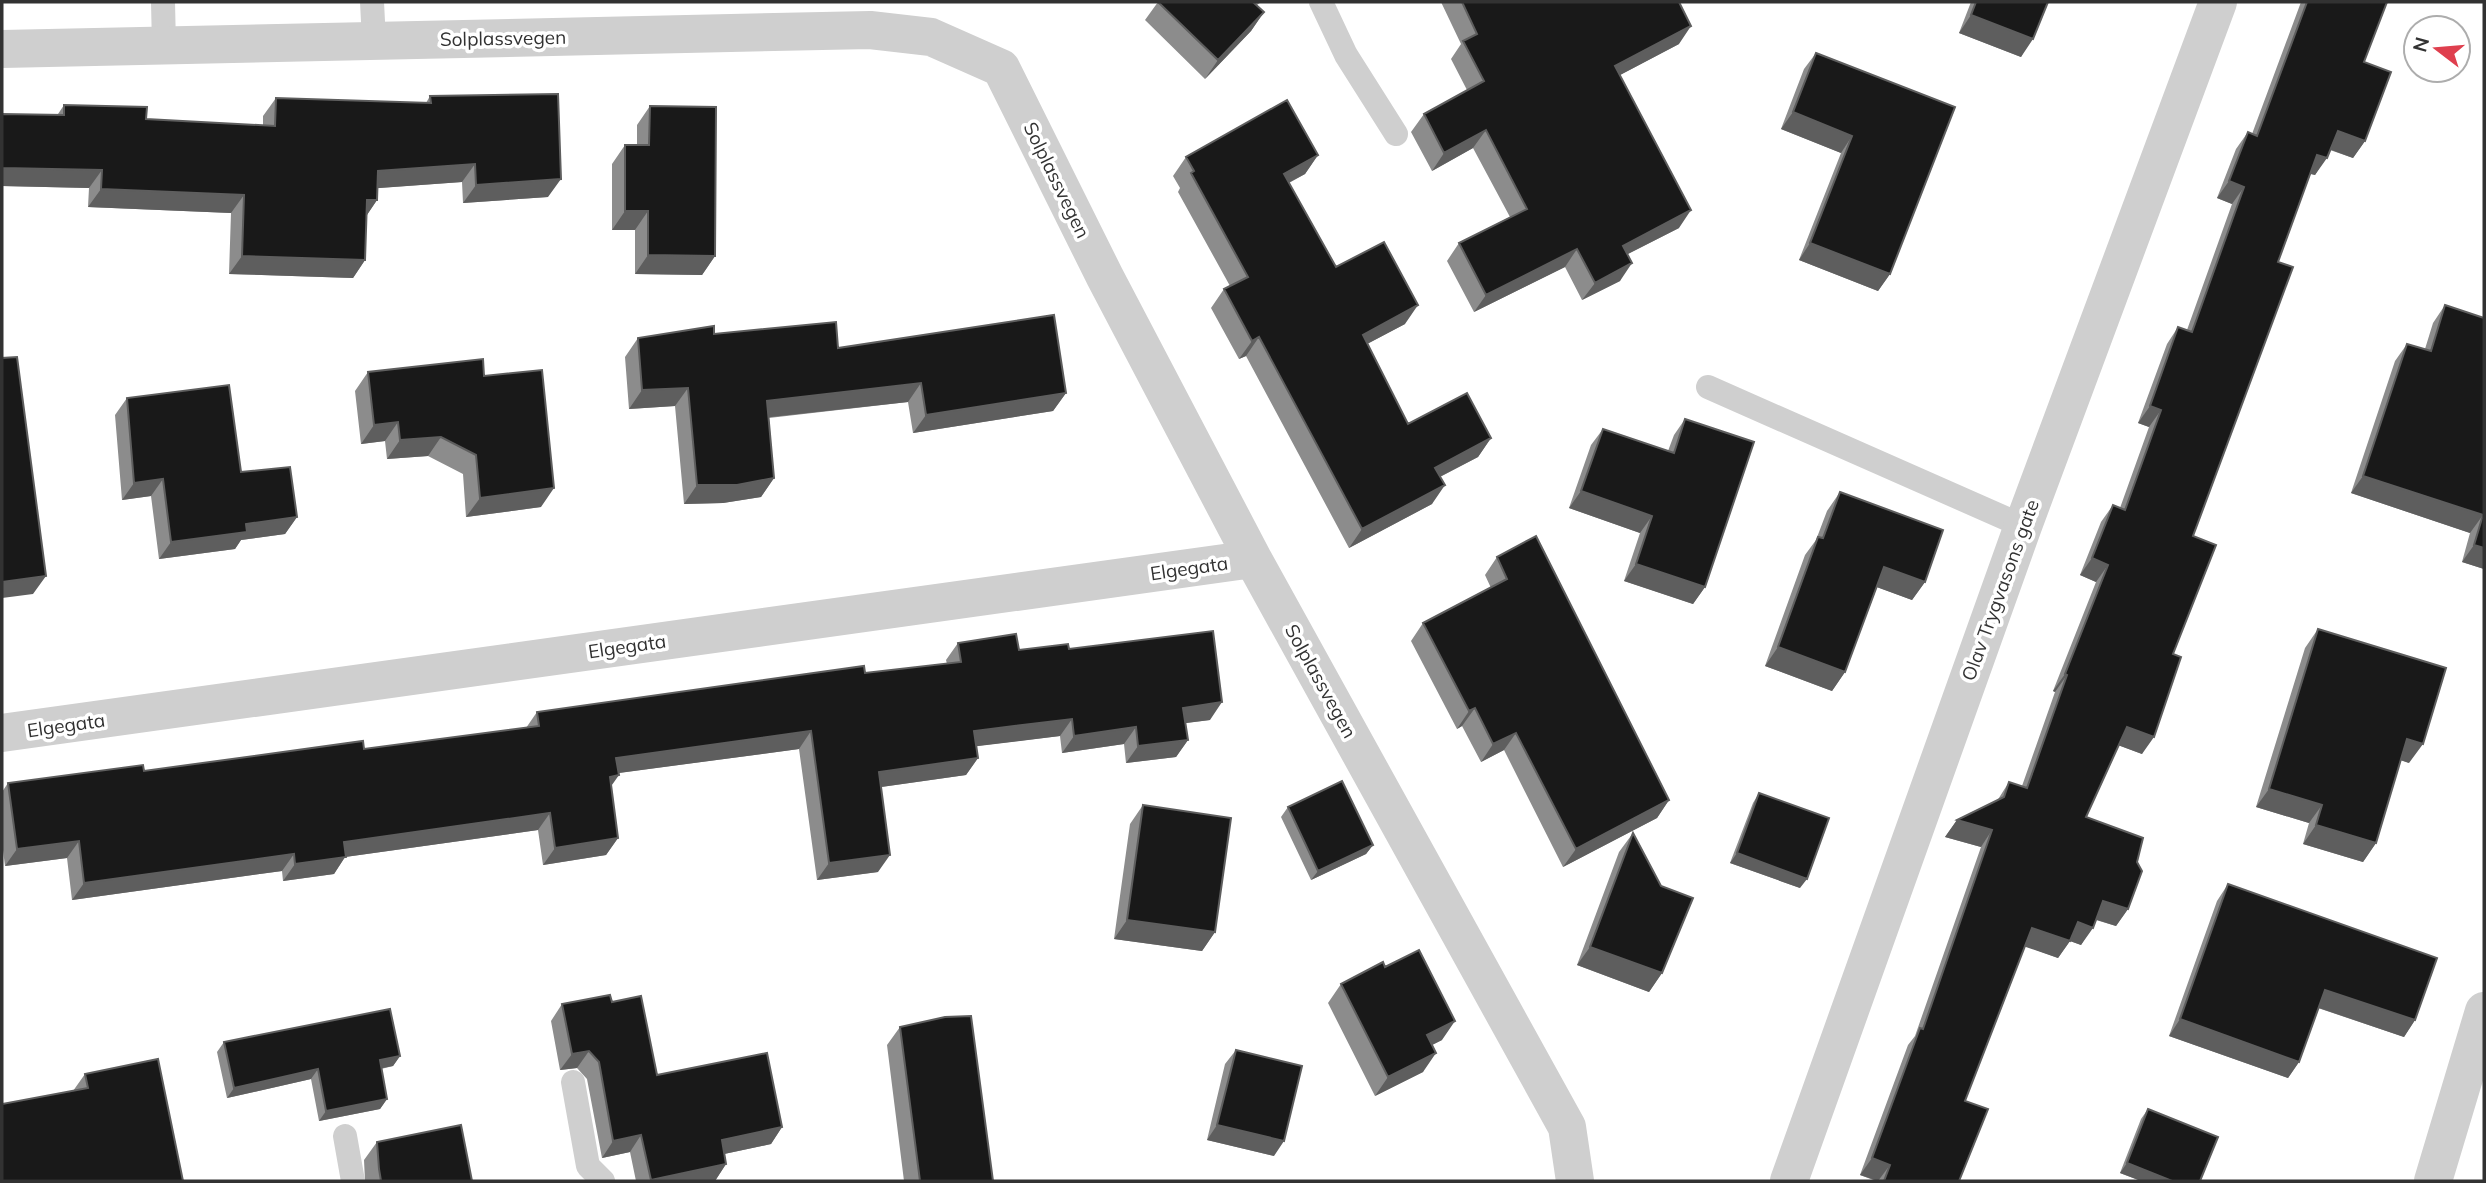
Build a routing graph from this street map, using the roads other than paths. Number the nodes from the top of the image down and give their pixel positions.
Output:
1 (163, 2) edge
2 (372, 2) edge
3 (1321, 2) edge
4 (2218, 2) edge
5 (374, 41) junction
6 (164, 46) junction
7 (2, 49) edge
8 (1396, 134) dead end
9 (1708, 387) dead end
10 (2023, 526) junction
11 (1253, 559) junction
12 (2, 733) edge
13 (2484, 1011) edge
14 (573, 1082) dead end
15 (345, 1136) dead end
16 (354, 1181) edge
17 (603, 1181) edge
18 (1576, 1181) edge
19 (1789, 1181) edge
20 (2433, 1181) edge

1 - 6 lane
2 - 5 lane
3 - 8 lane
4 - 10 street, Olav Trygvasons gate
5 - 6 street, Solplassvegen
5 - 11 street, Solplassvegen
6 - 7 street, Solplassvegen
9 - 10 lane
10 - 19 street, Olav Trygvasons gate
11 - 12 street, Elgegata
11 - 18 street, Solplassvegen
13 - 20 street
14 - 17 lane
15 - 16 lane

